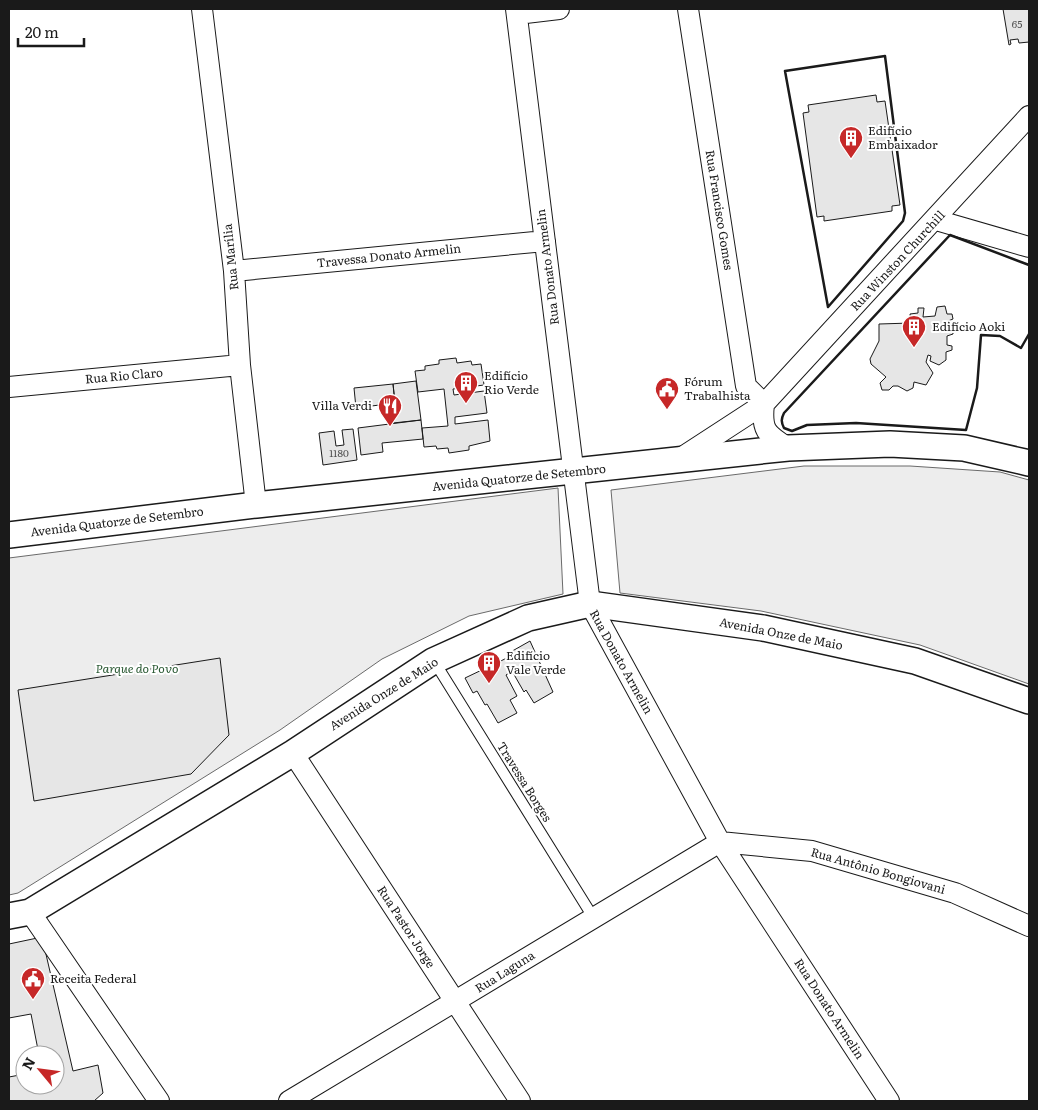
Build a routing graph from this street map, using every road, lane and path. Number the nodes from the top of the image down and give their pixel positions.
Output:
1 (202, 9) edge
2 (559, 9) edge
3 (688, 9) edge
4 (517, 12) edge
5 (1029, 116) edge
6 (936, 220) junction
7 (545, 241) junction
8 (1029, 247) edge
9 (234, 271) junction
10 (240, 365) junction
11 (9, 387) edge
12 (764, 404) junction
13 (788, 448) junction
14 (679, 459) junction
15 (1029, 463) edge
16 (573, 472) junction
17 (256, 505) junction
18 (9, 535) edge
19 (590, 604) junction
20 (433, 661) junction
21 (1029, 700) edge
22 (293, 753) junction
23 (720, 842) junction
24 (19, 914) edge
25 (593, 917) junction
26 (1029, 926) edge
27 (456, 1003) junction
28 (884, 1099) edge
29 (159, 1101) edge
30 (289, 1101) edge
31 (520, 1101) edge

1 - 9 street, Rua Marília
2 - 4 street
3 - 12 street, Rua Francisco Gomes
4 - 7 street, Rua Donato Armelin
5 - 6 street, Rua Winston Churchill
6 - 8 street
6 - 12 street, Rua Winston Churchill
7 - 9 street, Travessa Donato Armelin
7 - 16 street, Rua Donato Armelin
9 - 10 street, Rua Marília
10 - 11 street, Rua Rio Claro
10 - 17 street, Rua Marília
12 - 13 street
12 - 14 street, Rua Winston Churchill
13 - 14 street, Avenida Quatorze de Setembro
13 - 15 street, Avenida Quatorze de Setembro
14 - 16 street, Avenida Quatorze de Setembro
16 - 17 street, Avenida Quatorze de Setembro
16 - 19 street, Rua Donato Armelin
17 - 18 street, Avenida Quatorze de Setembro
19 - 20 street, Avenida Onze de Maio
19 - 21 street, Avenida Onze de Maio
19 - 23 street, Rua Donato Armelin
20 - 22 street, Avenida Onze de Maio
20 - 25 lane, Travessa Borges
22 - 24 street, Avenida Onze de Maio
22 - 27 street, Rua Pastor Jorge
23 - 25 street, Rua Laguna
23 - 26 street, Rua Antônio Bongiovani
23 - 28 street, Rua Donato Armelin
24 - 29 street
25 - 27 street, Rua Laguna
27 - 30 street, Rua Laguna
27 - 31 street, Rua Pastor Jorge

